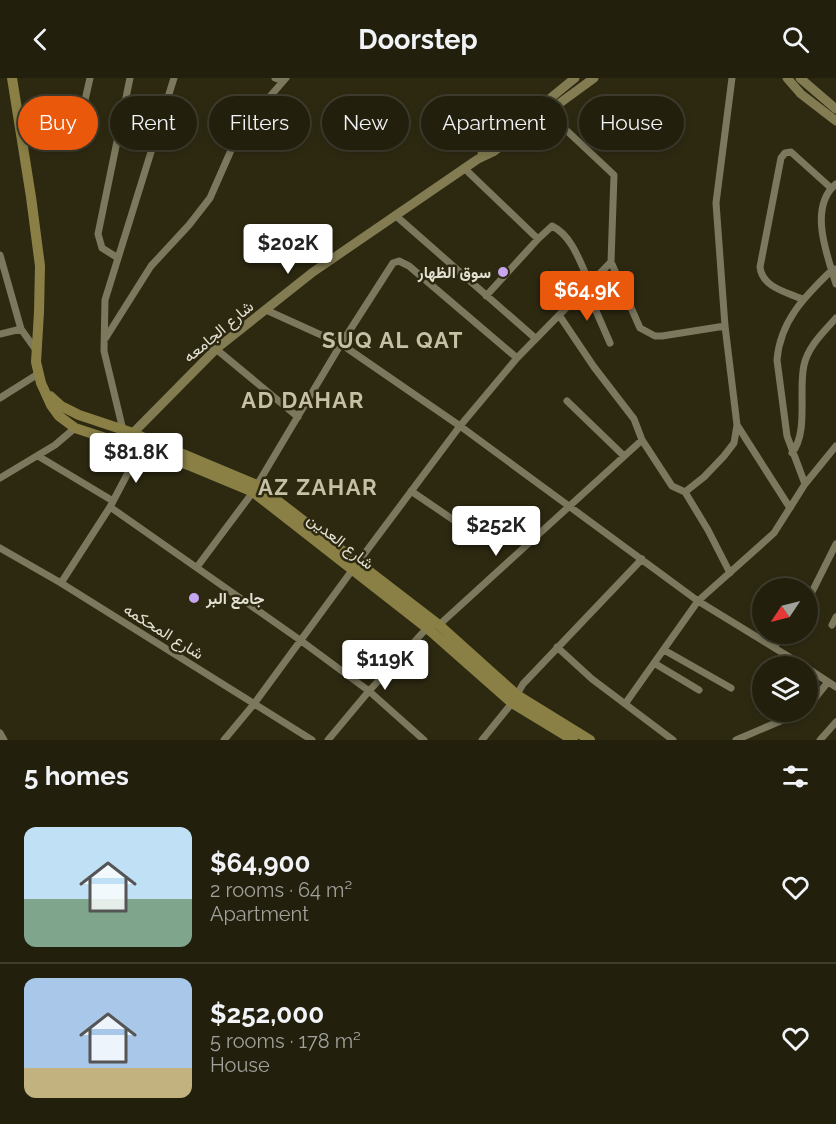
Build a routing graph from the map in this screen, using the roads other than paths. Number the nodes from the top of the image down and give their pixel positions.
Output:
1 (12, 78) edge
2 (90, 78) edge
3 (130, 78) edge
4 (174, 78) edge
5 (275, 78) edge
6 (575, 78) edge
7 (594, 78) edge
8 (732, 78) edge
9 (787, 78) edge
10 (800, 78) edge
11 (285, 80) edge
12 (86, 96) edge
13 (567, 99) edge
14 (836, 109) edge
15 (836, 121) edge
16 (567, 131) edge
17 (496, 150) edge
18 (478, 159) junction
19 (464, 168) junction
20 (833, 186) edge
21 (395, 216) junction
22 (538, 238) junction
23 (0, 255) edge
24 (118, 258) junction
25 (611, 262) junction
26 (834, 270) edge
27 (590, 284) junction
28 (836, 284) edge
29 (583, 291) junction
30 (486, 296) junction
31 (802, 299) junction
32 (266, 310) junction
33 (559, 315) junction
34 (836, 318) edge
35 (725, 326) junction
36 (21, 329) junction
37 (0, 334) edge
38 (535, 339) junction
39 (103, 341) junction
40 (610, 343) dead end
41 (341, 344) junction
42 (216, 349) junction
43 (36, 350) junction
44 (517, 358) junction
45 (38, 374) junction
46 (46, 392) junction
47 (0, 398) edge
48 (567, 401) dead end
49 (298, 417) junction
50 (736, 425) junction
51 (460, 426) junction
52 (75, 428) junction
53 (128, 432) junction
54 (642, 440) junction
55 (836, 446) edge
56 (140, 450) junction
57 (792, 453) junction
58 (38, 456) junction
59 (624, 456) junction
60 (0, 478) edge
61 (805, 484) junction
62 (255, 488) junction
63 (411, 490) junction
64 (685, 492) junction
65 (112, 504) junction
66 (569, 507) junction
67 (790, 508) junction
68 (483, 540) dead end
69 (836, 544) edge
70 (0, 548) edge
71 (642, 559) junction
72 (356, 565) junction
73 (197, 567) junction
74 (730, 573) junction
75 (818, 580) edge
76 (61, 583) junction
77 (698, 601) junction
78 (836, 617) edge
79 (439, 625) junction
80 (832, 625) dead end
81 (427, 628) junction
82 (300, 640) junction
83 (776, 644) edge
84 (557, 647) junction
85 (774, 647) junction
86 (664, 650) junction
87 (788, 656) edge
88 (654, 663) junction
89 (818, 675) edge
90 (828, 682) junction
91 (836, 687) edge
92 (731, 688) dead end
93 (699, 690) dead end
94 (369, 691) junction
95 (818, 694) edge
96 (515, 699) junction
97 (254, 704) junction
98 (625, 704) junction
99 (778, 722) edge
100 (836, 722) edge
101 (0, 733) edge
102 (4, 740) edge
103 (224, 740) edge
104 (312, 740) edge
105 (328, 740) edge
106 (424, 740) edge
107 (482, 740) edge
108 (573, 740) edge
109 (590, 740) edge
110 (674, 740) edge
111 (736, 740) edge
112 (820, 740) edge

1 - 43 main road
2 - 12 street
3 - 24 street
4 - 24 street
5 - 11 street
6 - 18 street, شارع الجامعه
7 - 13 street, شارع الجامعه
8 - 35 street
9 - 15 street
10 - 14 street
11 - 39 street
16 - 25 street
17 - 18 street, شارع الجامعه
18 - 19 street, شارع الجامعه
19 - 21 street, شارع الجامعه
19 - 22 street
20 - 26 street
20 - 31 street
21 - 30 street
21 - 32 street, شارع الجامعه
22 - 27 street
22 - 30 street
23 - 36 street
24 - 39 street
25 - 27 street
25 - 35 street
26 - 28 street
26 - 31 street
27 - 29 street
29 - 33 street
29 - 40 street
30 - 38 street
31 - 57 street
32 - 41 street
32 - 42 street, شارع الجامعه
33 - 38 street
33 - 54 street
34 - 57 street
35 - 50 street
36 - 37 street
36 - 43 street
38 - 44 street
39 - 53 street
41 - 44 street
41 - 49 street
41 - 51 street
42 - 49 street
42 - 53 street, شارع الجامعه
43 - 45 main road
44 - 51 street
45 - 46 main road
45 - 47 street
46 - 52 main road, شارع العدين
46 - 53 main road, شارع العدين
48 - 59 street
49 - 62 street
50 - 64 street
50 - 67 street
51 - 63 street
51 - 66 street
52 - 56 main road, شارع العدين
52 - 58 street
53 - 62 main road, شارع العدين
54 - 59 street
54 - 64 street
55 - 61 street
56 - 62 main road, شارع العدين
56 - 65 street
57 - 61 street
58 - 60 street
58 - 65 street
59 - 66 street
61 - 67 street
62 - 72 main road, شارع العدين
62 - 73 street
63 - 68 street
63 - 72 street
64 - 74 street
65 - 73 street
65 - 76 street
66 - 71 street
66 - 79 street
67 - 74 street
69 - 75 street
70 - 76 street, شارع المحكمه
71 - 77 street
71 - 84 street
72 - 79 main road, شارع العدين
72 - 81 main road, شارع العدين
72 - 82 street
73 - 82 street
74 - 77 street
76 - 97 street, شارع المحكمه
77 - 85 street
77 - 86 street
78 - 80 street
79 - 96 main road, شارع العدين
81 - 94 street
81 - 96 main road, شارع العدين
82 - 94 street
82 - 97 street
83 - 85 street
84 - 96 street
84 - 98 street
85 - 87 street
86 - 88 street
86 - 92 street
88 - 93 street
88 - 98 street
89 - 90 street
90 - 91 street
90 - 95 street
94 - 105 street
94 - 106 street
96 - 107 street
96 - 108 main road, شارع العدين
96 - 109 main road, شارع العدين
97 - 103 street
97 - 104 street, شارع المحكمه
98 - 110 street
99 - 111 street
100 - 112 street
101 - 102 street

